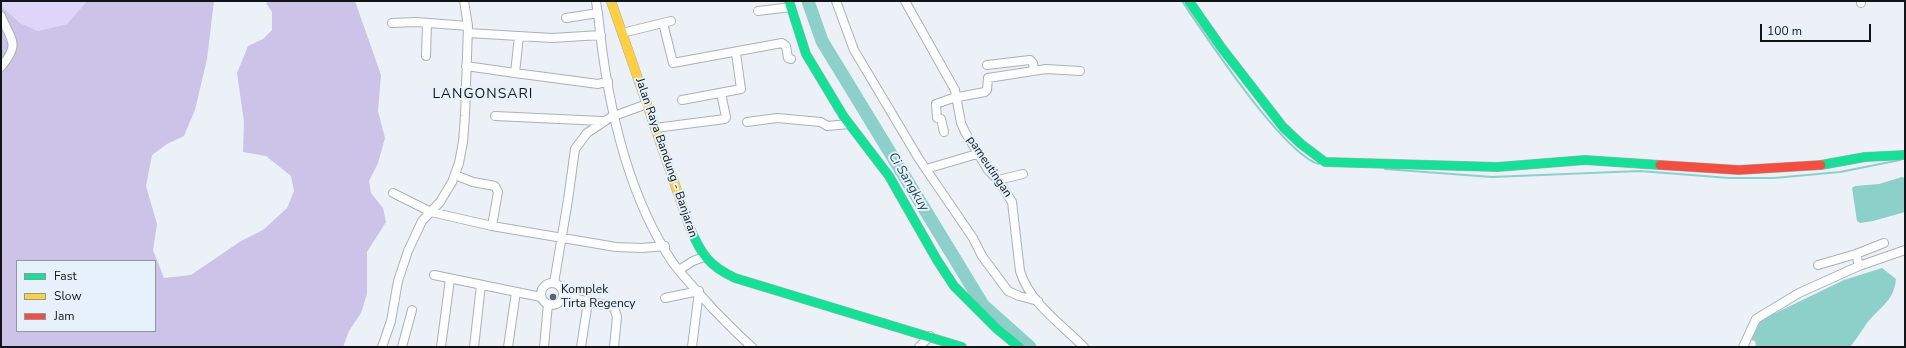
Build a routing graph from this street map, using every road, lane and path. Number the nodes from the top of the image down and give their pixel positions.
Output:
1 (464, 1) edge
2 (596, 1) edge
3 (611, 1) edge
4 (836, 1) edge
5 (905, 1) edge
6 (1189, 1) edge
7 (790, 4) edge
8 (758, 11) dead end
9 (1, 16) edge
10 (598, 16) junction
11 (566, 18) dead end
12 (392, 23) dead end
13 (427, 23) junction
14 (468, 29) junction
15 (622, 33) junction
16 (518, 36) junction
17 (601, 38) junction
18 (736, 52) junction
19 (426, 56) dead end
20 (791, 59) dead end
21 (986, 65) dead end
22 (466, 66) junction
23 (1, 67) edge
24 (1034, 71) junction
25 (1080, 71) dead end
26 (515, 73) junction
27 (608, 84) junction
28 (721, 93) junction
29 (957, 97) junction
30 (682, 100) dead end
31 (647, 104) junction
32 (495, 116) dead end
33 (614, 116) junction
34 (602, 122) junction
35 (746, 122) dead end
36 (849, 124) junction
37 (655, 128) junction
38 (944, 132) dead end
39 (978, 154) junction
40 (1905, 155) edge
41 (926, 169) junction
42 (1023, 174) dead end
43 (455, 175) junction
44 (998, 180) junction
45 (393, 193) dead end
46 (430, 212) junction
47 (492, 226) junction
48 (562, 237) junction
49 (1884, 243) dead end
50 (665, 249) junction
51 (1905, 250) edge
52 (1856, 254) junction
53 (704, 256) junction
54 (1818, 265) dead end
55 (1859, 266) junction
56 (679, 270) junction
57 (434, 275) dead end
58 (450, 278) junction
59 (554, 283) junction
60 (481, 285) junction
61 (516, 292) junction
62 (698, 292) junction
63 (541, 296) junction
64 (563, 296) junction
65 (665, 298) dead end
66 (1038, 300) junction
67 (588, 302) junction
68 (548, 304) junction
69 (412, 310) dead end
70 (930, 336) junction
71 (382, 347) edge
72 (402, 347) edge
73 (441, 347) edge
74 (474, 347) edge
75 (508, 347) edge
76 (544, 347) edge
77 (581, 347) edge
78 (614, 347) edge
79 (692, 347) edge
80 (752, 347) edge
81 (919, 347) edge
82 (962, 347) edge
83 (1019, 347) edge
84 (1084, 347) edge
85 (1743, 347) edge

1 - 14 street
2 - 10 street
3 - 15 street, Jalan Raya Bandung - Banjaran
4 - 41 street
5 - 29 street, pameutingan
6 - 40 street
7 - 8 street
7 - 36 street
9 - 23 street
10 - 11 street
10 - 17 street
12 - 13 street
13 - 14 street
13 - 19 street
14 - 16 street
14 - 22 street
15 - 18 street
15 - 31 street, Jalan Raya Bandung - Banjaran
16 - 17 street
16 - 26 street
17 - 27 street
18 - 20 street
18 - 28 street
21 - 24 street
22 - 26 street
22 - 43 street
24 - 25 street
24 - 29 street
26 - 27 street
27 - 33 street
28 - 30 street
28 - 37 street
29 - 38 street
29 - 39 street, pameutingan
31 - 33 street
31 - 37 street, Jalan Raya Bandung - Banjaran
32 - 34 street
33 - 34 street
33 - 50 street
34 - 48 street
35 - 36 street
36 - 83 street
37 - 53 street, Jalan Raya Bandung - Banjaran
39 - 41 street
39 - 44 street, pameutingan
41 - 66 street
42 - 44 street
43 - 46 street
43 - 47 street
44 - 66 street, pameutingan
45 - 46 street
46 - 47 street
46 - 71 street
47 - 48 street
48 - 50 street
48 - 59 street
49 - 52 street
50 - 56 street
51 - 55 street
52 - 54 street
52 - 55 street
53 - 56 street
53 - 70 street, Jalan Raya Bandung - Banjaran
55 - 85 street
56 - 62 street
57 - 58 street
58 - 60 street
58 - 73 street
59 - 63 street
59 - 64 street
60 - 61 street
60 - 74 street
61 - 63 street
61 - 75 street
62 - 65 street
62 - 79 street
62 - 80 street
63 - 68 street
64 - 67 street
64 - 68 street
66 - 84 street, pameutingan
67 - 77 street
67 - 78 street
68 - 76 street
69 - 72 street
70 - 81 street
70 - 82 street, Jalan Raya Bandung - Banjaran

